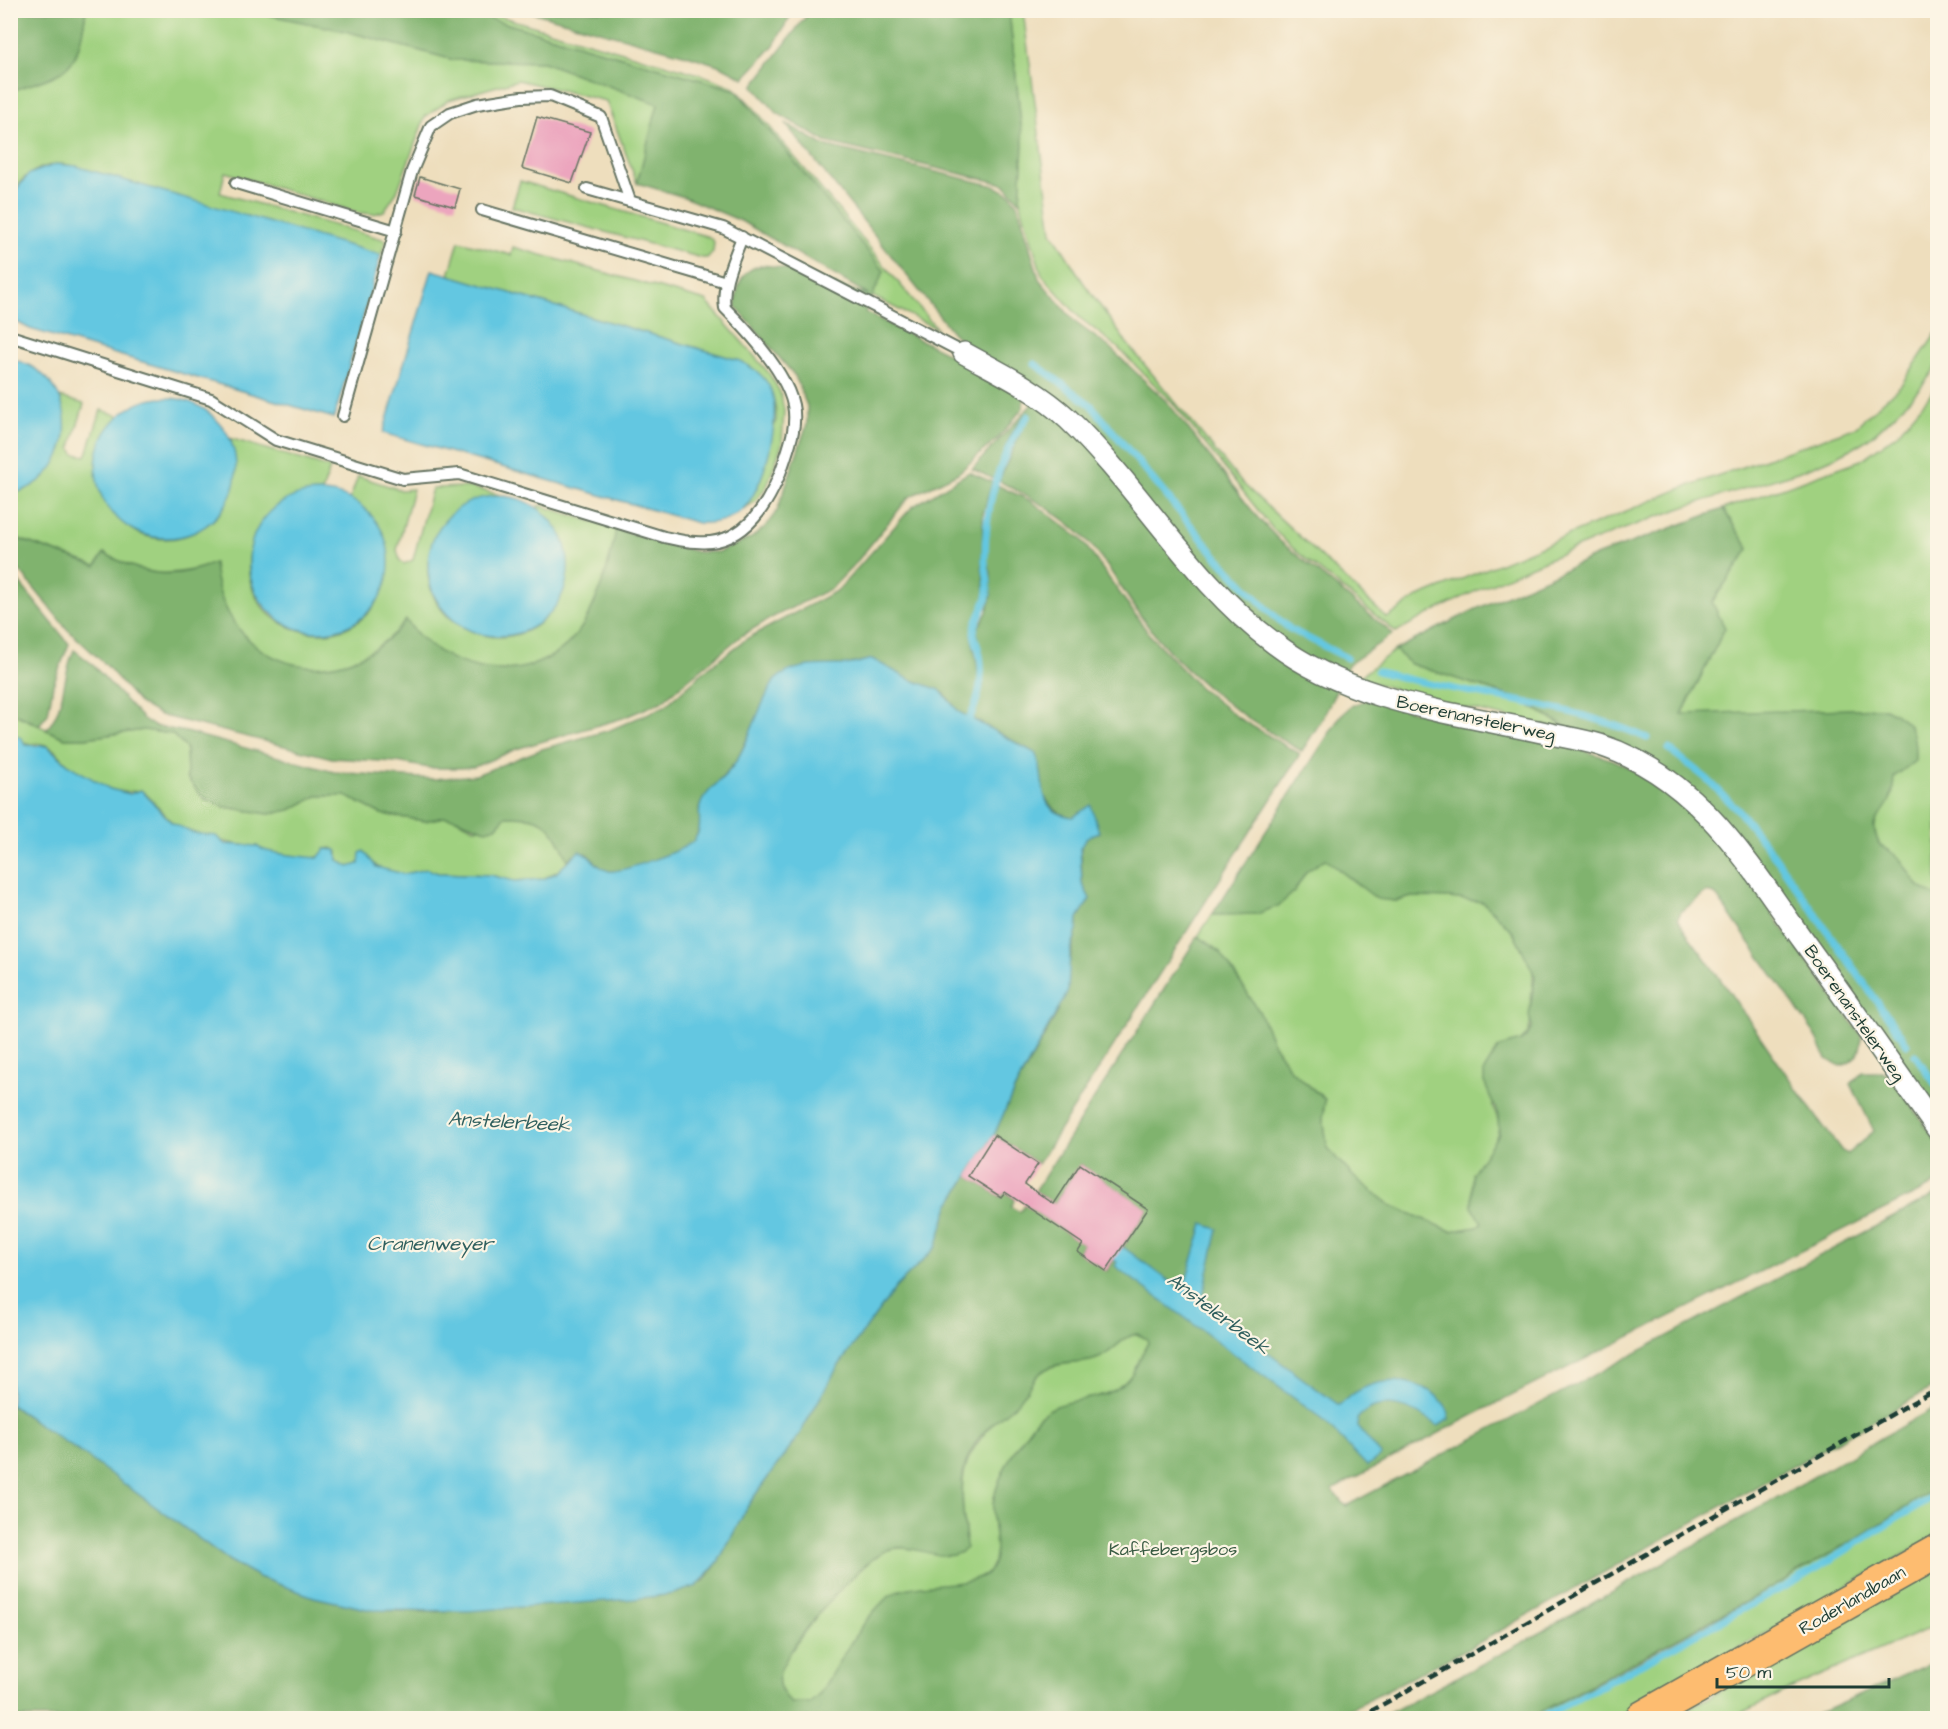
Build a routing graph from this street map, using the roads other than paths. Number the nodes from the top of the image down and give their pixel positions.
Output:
1 (236, 183) dead end
2 (587, 189) dead end
3 (630, 201) junction
4 (482, 210) dead end
5 (396, 231) junction
6 (742, 237) junction
7 (726, 282) junction
8 (10, 336) edge
9 (964, 353) joint
10 (343, 416) dead end
11 (1938, 1130) edge
12 (1937, 1552) edge
13 (1642, 1719) edge

1 - 5 lane
2 - 3 lane
3 - 5 lane
3 - 6 lane
4 - 7 lane
5 - 10 lane
6 - 7 lane
6 - 9 lane
7 - 8 lane
9 - 11 street, Boerenanstelerweg
12 - 13 main road, Roderlandbaan

